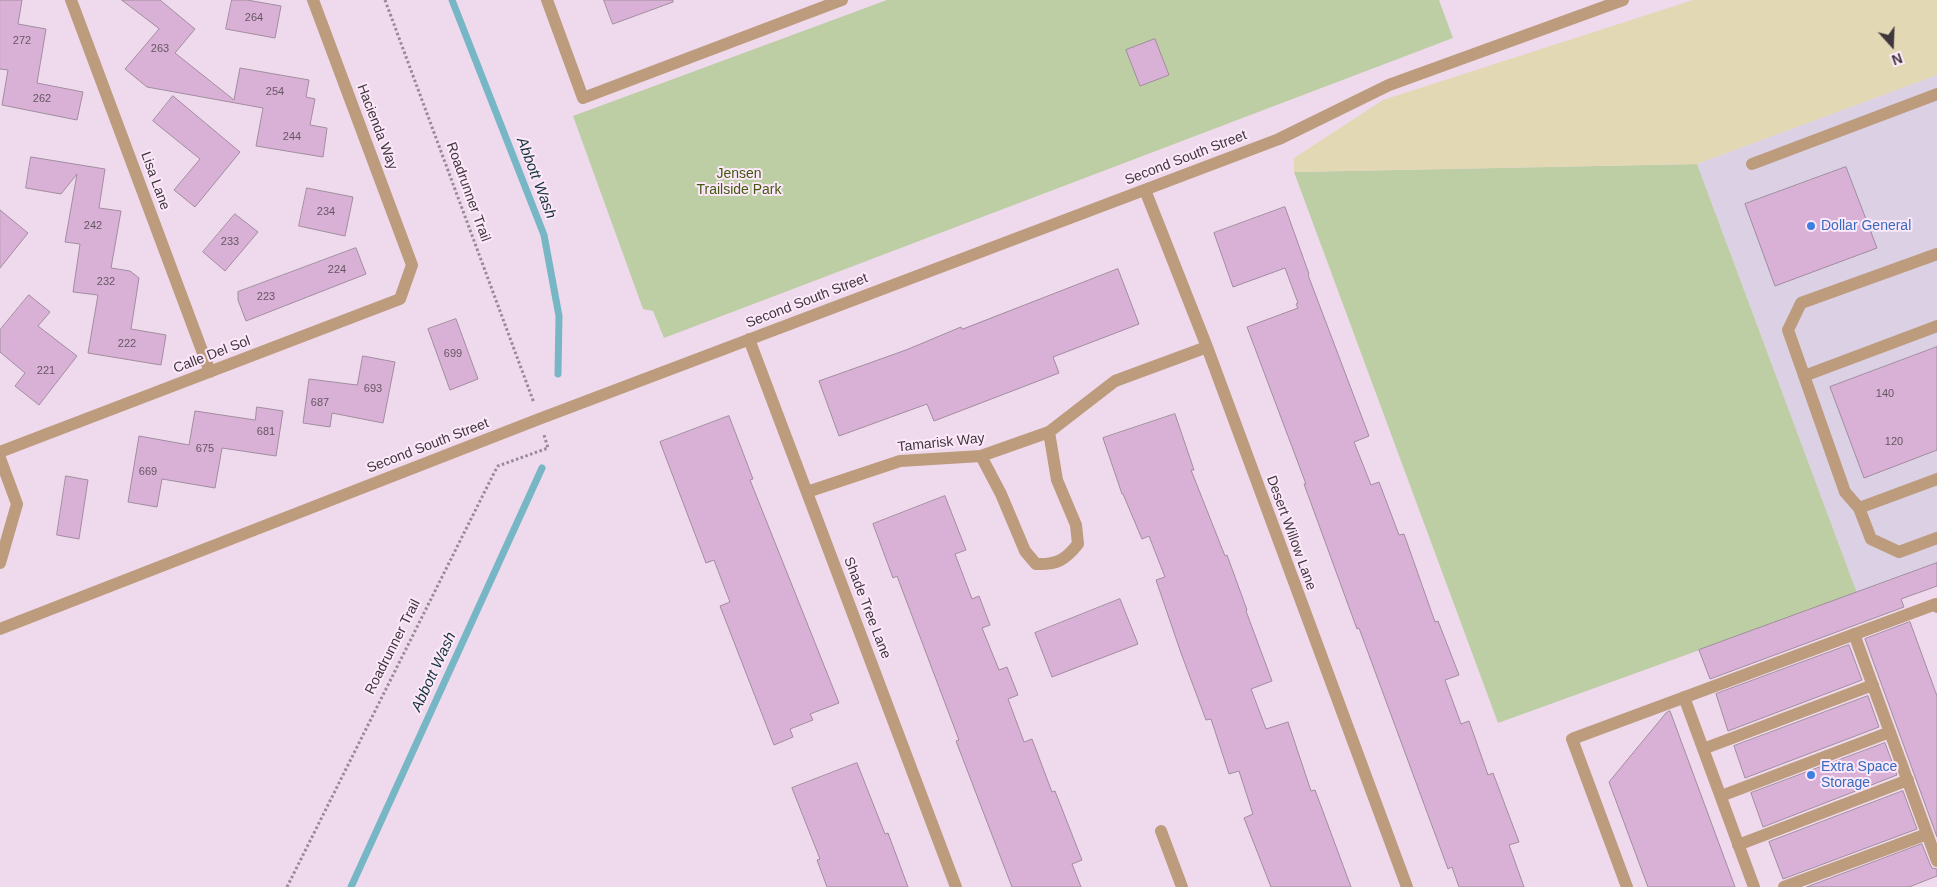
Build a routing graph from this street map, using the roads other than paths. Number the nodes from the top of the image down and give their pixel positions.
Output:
1 (71, 0) edge
2 (313, 0) edge
3 (546, 0) edge
4 (842, 0) edge
5 (1623, 0) edge
6 (1937, 94) edge
7 (1752, 164) dead end
8 (1145, 190) junction
9 (1937, 254) edge
10 (412, 265) joint
11 (1937, 326) edge
12 (749, 339) junction
13 (1206, 347) junction
14 (210, 372) junction
15 (1804, 376) junction
16 (1049, 432) junction
17 (0, 452) edge
18 (981, 456) junction
19 (0, 458) edge
20 (1937, 479) edge
21 (807, 492) junction
22 (1859, 508) junction
23 (1937, 538) edge
24 (0, 563) edge
25 (1937, 607) edge
26 (0, 629) edge
27 (1854, 634) junction
28 (1873, 685) junction
29 (1684, 697) junction
30 (1890, 732) junction
31 (1703, 750) junction
32 (1908, 780) junction
33 (1721, 796) junction
34 (1161, 831) dead end
35 (1927, 834) junction
36 (1738, 845) junction
37 (1937, 861) edge
38 (956, 887) edge
39 (1182, 887) edge
40 (1407, 887) edge
41 (1627, 887) edge
42 (1754, 887) edge
43 (1784, 887) edge

1 - 14 street, Lisa Lane
2 - 10 street, Hacienda Way
3 - 4 street
5 - 8 street, Second South Street
6 - 7 street
8 - 12 street, Second South Street
8 - 13 street, Desert Willow Lane
9 - 15 street
10 - 14 street, Calle Del Sol
11 - 15 street
12 - 21 street, Shade Tree Lane
12 - 26 street, Second South Street
13 - 16 street, Tamarisk Way
13 - 40 street, Desert Willow Lane
14 - 17 street, Calle Del Sol
15 - 22 street
16 - 18 street, Tamarisk Way
16 - 18 street
18 - 21 street, Tamarisk Way
19 - 24 street
20 - 22 street
21 - 38 street, Shade Tree Lane
22 - 23 street
25 - 27 street
27 - 28 street
27 - 29 street
28 - 30 street
28 - 31 street
29 - 31 street
29 - 41 street
30 - 32 street
30 - 33 street
31 - 33 street
32 - 35 street
32 - 36 street
33 - 36 street
34 - 39 street
35 - 37 street
35 - 43 street
36 - 42 street

